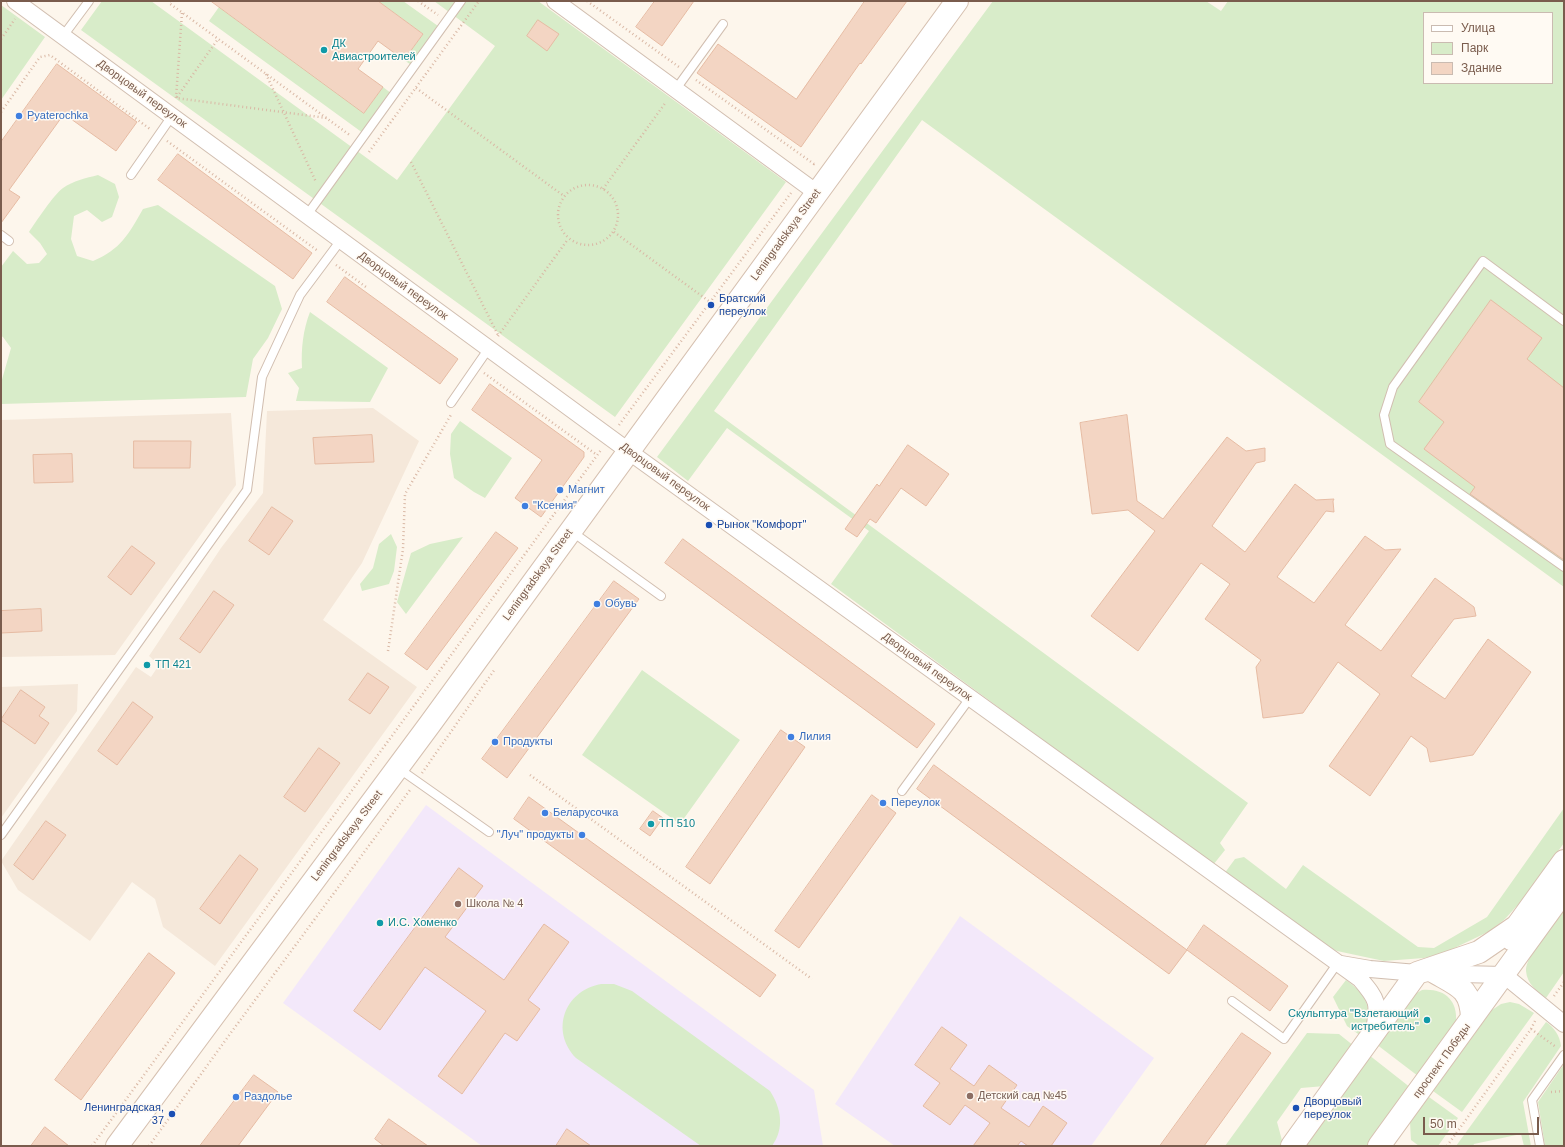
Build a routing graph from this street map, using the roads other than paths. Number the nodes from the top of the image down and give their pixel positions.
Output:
1 (14, 1) edge
2 (89, 1) edge
3 (461, 1) edge
4 (555, 1) edge
5 (957, 1) edge
6 (723, 24) dead end
7 (64, 36) junction
8 (671, 96) junction
9 (173, 108) junction
10 (131, 175) dead end
11 (809, 187) junction
12 (307, 215) junction
13 (1, 235) edge
14 (341, 240) junction
15 (9, 241) dead end
16 (1564, 321) edge
17 (489, 348) junction
18 (453, 405) road end
19 (628, 451) junction
20 (570, 530) junction
21 (1564, 567) edge
22 (661, 596) dead end
23 (970, 698) junction
24 (398, 768) junction
25 (902, 791) dead end
26 (489, 832) dead end
27 (1, 834) edge
28 (1564, 861) edge
29 (1564, 892) edge
30 (1517, 926) junction
31 (1337, 964) junction
32 (1427, 973) junction
33 (1504, 975) junction
34 (1232, 1002) dead end
35 (1472, 1018) junction
36 (1564, 1024) edge
37 (1373, 1034) junction
38 (1561, 1052) edge
39 (116, 1146) edge
40 (1292, 1146) edge
41 (1379, 1146) edge
42 (1540, 1146) edge

1 - 7 street, Дворцовый переулок
2 - 7 lane
3 - 12 lane
4 - 8 street
5 - 11 main road, Leningradskaya Street
6 - 8 lane
7 - 9 street, Дворцовый переулок
8 - 11 street
9 - 10 lane
9 - 12 street, Дворцовый переулок
11 - 19 main road, Leningradskaya Street
12 - 14 street, Дворцовый переулок
13 - 15 lane
14 - 17 street, Дворцовый переулок
14 - 27 lane
16 - 21 lane
17 - 18 lane
17 - 19 street, Дворцовый переулок
19 - 20 main road, Leningradskaya Street
19 - 23 street, Дворцовый переулок
20 - 22 lane
20 - 24 main road, Leningradskaya Street
23 - 25 lane
23 - 31 street, Дворцовый переулок
24 - 26 lane
24 - 39 main road, Leningradskaya Street
28 - 30 main road
29 - 33 main road, проспект Победы
30 - 32 main road
30 - 33 main road
31 - 32 street, Дворцовый переулок
31 - 34 lane
31 - 37 street, Дворцовый переулок
32 - 33 street
32 - 35 main road
32 - 37 main road
33 - 35 main road, проспект Победы
33 - 36 street
35 - 41 main road, проспект Победы
37 - 40 main road
38 - 42 lane

